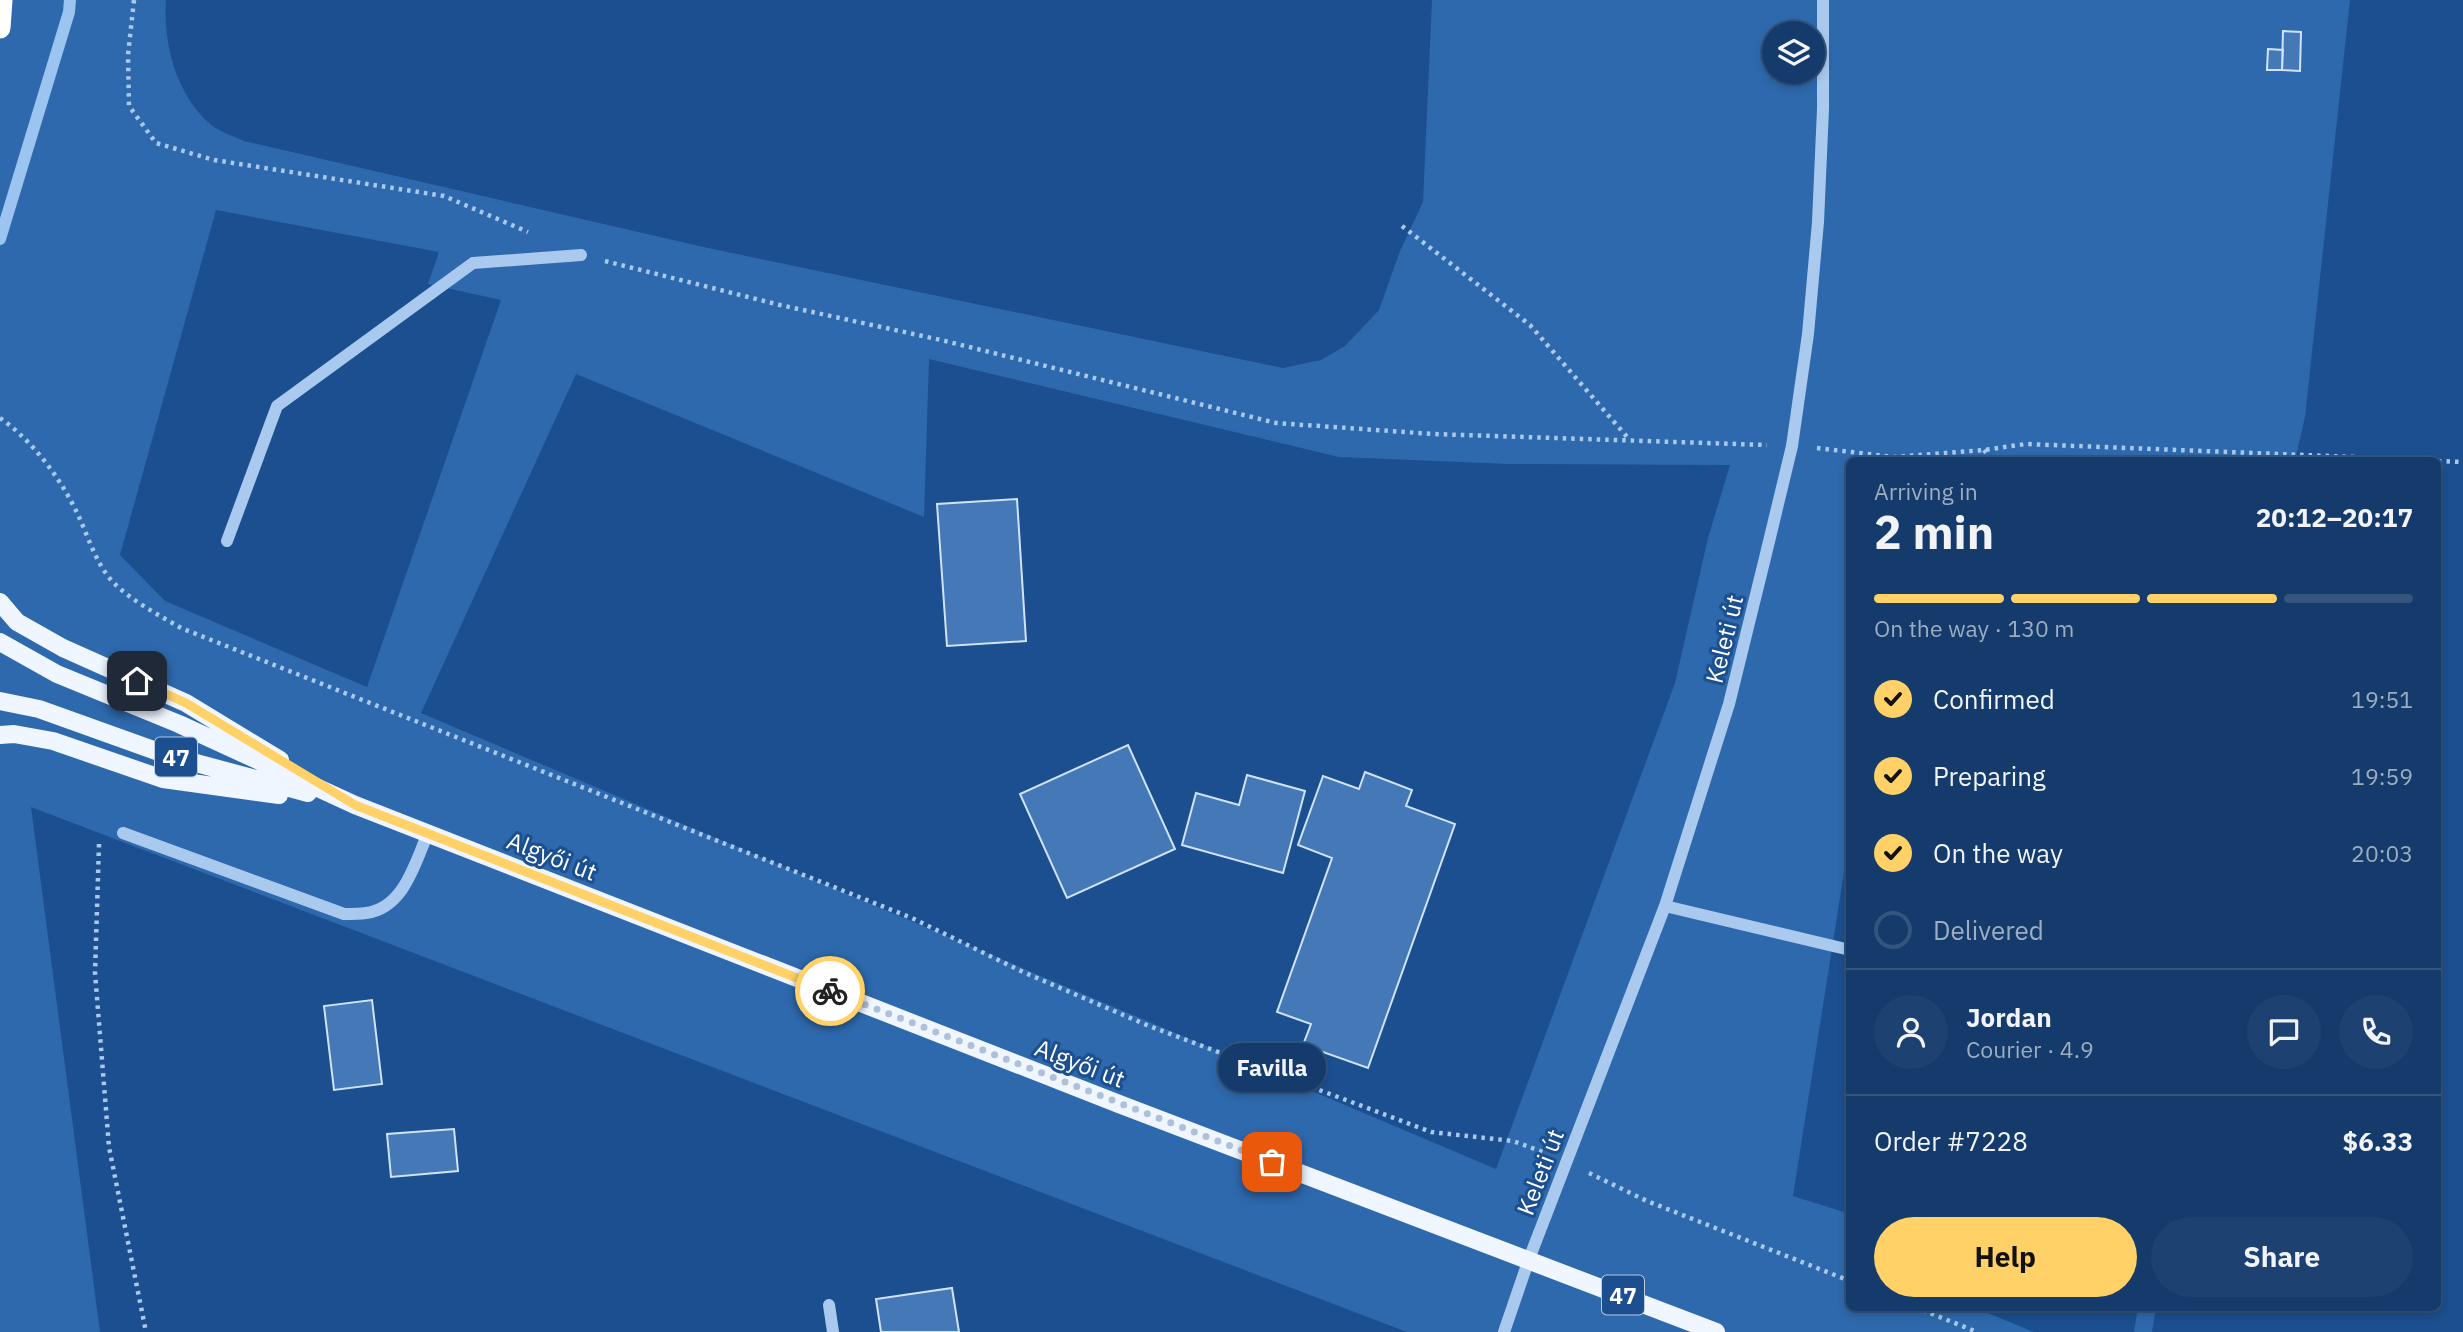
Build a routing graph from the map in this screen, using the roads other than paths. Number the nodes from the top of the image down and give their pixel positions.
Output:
1 (2, 0) edge
2 (1823, 0) edge
3 (0, 28) edge
4 (581, 255) road end
5 (227, 541) dead end
6 (0, 602) edge
7 (0, 642) edge
8 (0, 702) edge
9 (7, 734) edge
10 (355, 805) junction
11 (123, 833) road end
12 (428, 833) junction
13 (1665, 906) junction
14 (1846, 949) edge
15 (1529, 1259) junction
16 (829, 1305) dead end
17 (833, 1332) edge
18 (1504, 1332) edge
19 (1716, 1332) edge

1 - 3 highway
2 - 13 street, Keleti út
4 - 5 street
6 - 10 main road, 47
7 - 10 main road, 47
8 - 10 main road, 47
9 - 10 main road, 47
10 - 12 main road, Algyői út / 47
11 - 12 street
12 - 15 main road, Algyői út / 47
13 - 14 street
13 - 15 street, Keleti út
15 - 18 street, Keleti út
15 - 19 main road, Algyői út / 47
16 - 17 street

